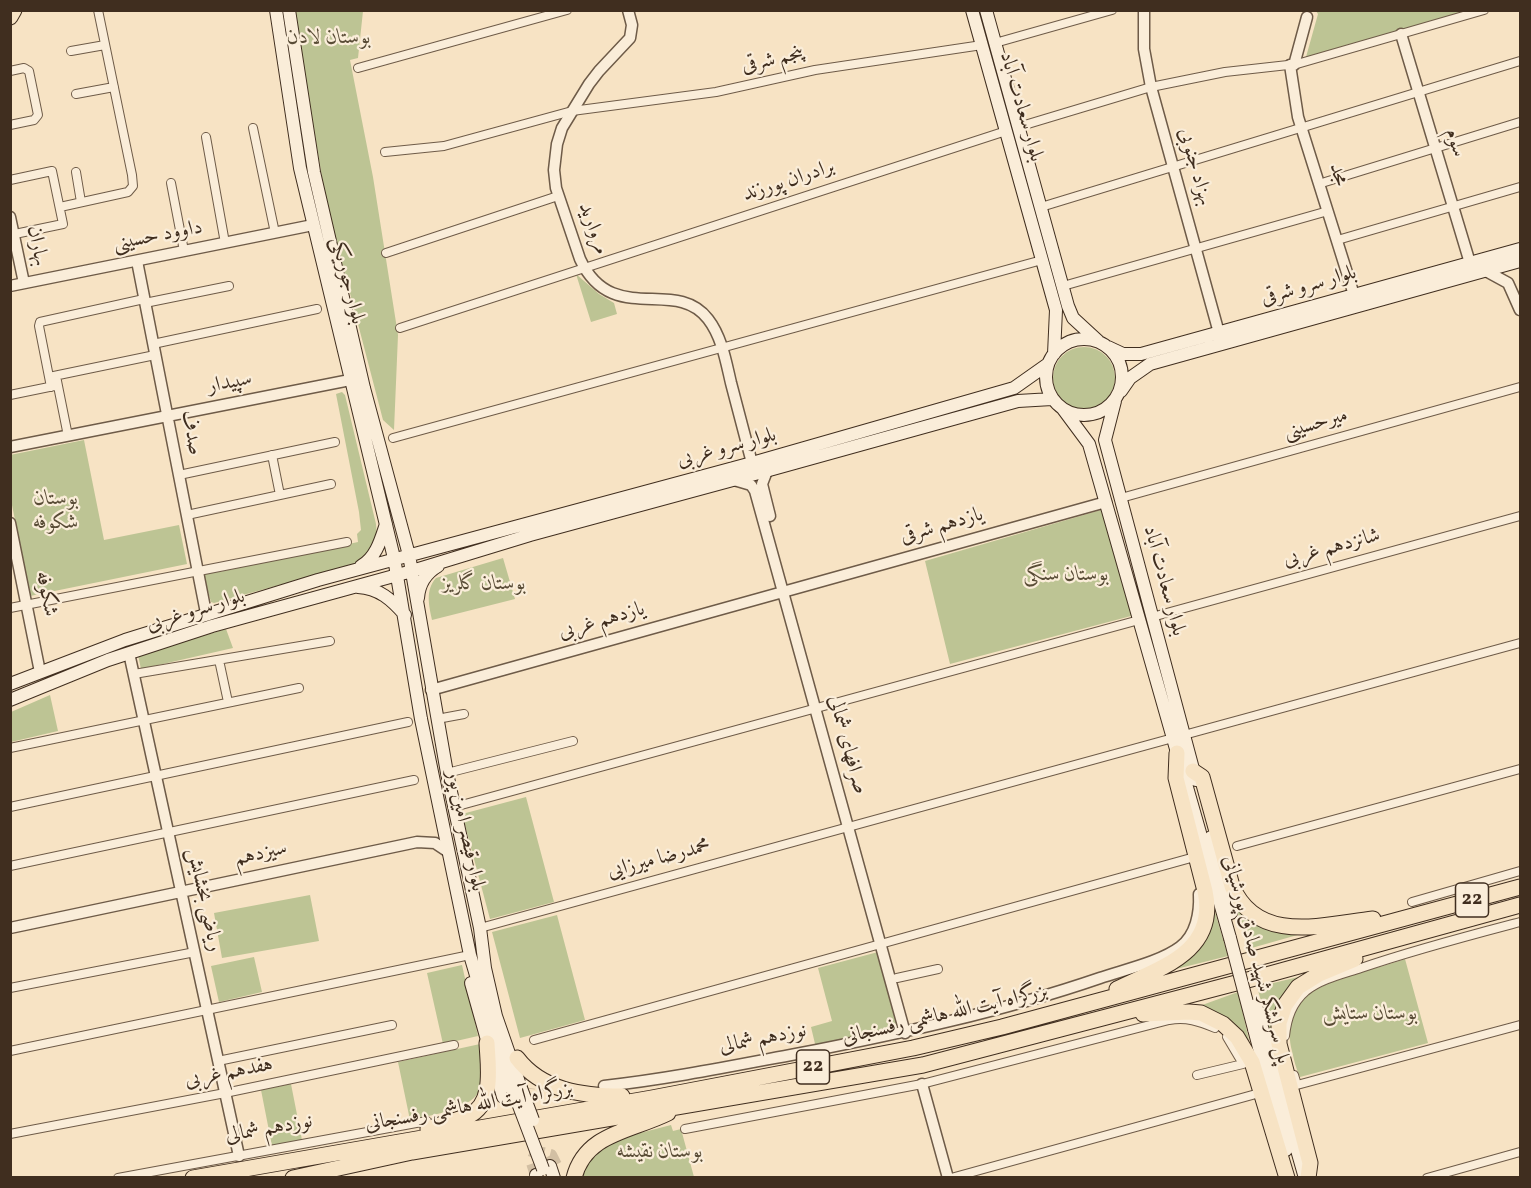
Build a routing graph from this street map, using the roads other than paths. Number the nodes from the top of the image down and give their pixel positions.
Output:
1 (15, 10) edge
2 (98, 10) edge
3 (276, 10) edge
4 (288, 10) edge
5 (567, 10) edge
6 (628, 10) edge
7 (972, 10) edge
8 (986, 10) edge
9 (1112, 10) edge
10 (1144, 10) edge
11 (1484, 10) edge
12 (10, 17) edge
13 (1307, 17) dead end
14 (1401, 34) junction
15 (995, 43) junction
16 (105, 45) junction
17 (982, 45) junction
18 (71, 51) dead end
19 (1521, 61) edge
20 (1294, 65) junction
21 (358, 68) dead end
22 (10, 71) edge
23 (114, 87) junction
24 (1151, 87) junction
25 (1419, 93) junction
26 (76, 94) dead end
27 (572, 111) junction
28 (1521, 122) edge
29 (10, 125) edge
30 (1305, 127) junction
31 (253, 128) dead end
32 (1012, 129) junction
33 (206, 137) dead end
34 (1435, 148) junction
35 (1018, 151) junction
36 (385, 152) dead end
37 (1174, 166) junction
38 (300, 168) junction
39 (76, 172) dead end
40 (314, 172) junction
41 (10, 180) edge
42 (171, 183) dead end
43 (1322, 183) junction
44 (1521, 187) edge
45 (558, 195) junction
46 (81, 202) junction
47 (60, 207) junction
48 (1041, 207) junction
49 (1453, 207) junction
50 (1330, 210) junction
51 (10, 217) edge
52 (313, 225) junction
53 (275, 233) junction
54 (12, 235) edge
55 (1339, 239) junction
56 (225, 243) junction
57 (1197, 248) junction
58 (1521, 249) edge
59 (184, 251) junction
60 (386, 253) dead end
61 (1505, 259) junction
62 (1042, 260) junction
63 (137, 261) junction
64 (1521, 261) edge
65 (1470, 263) junction
66 (584, 268) junction
67 (1486, 271) junction
68 (24, 284) junction
69 (229, 285) dead end
70 (10, 286) edge
71 (1063, 286) junction
72 (1356, 295) junction
73 (145, 301) junction
74 (317, 309) dead end
75 (1521, 309) edge
76 (400, 328) dead end
77 (1219, 333) junction
78 (1103, 344) junction
79 (722, 348) junction
80 (154, 349) junction
81 (1051, 359) junction
82 (53, 376) junction
83 (350, 380) junction
84 (55, 386) junction
85 (1521, 387) edge
86 (10, 395) edge
87 (1118, 396) junction
88 (1052, 399) junction
89 (1063, 409) junction
90 (167, 416) junction
91 (68, 435) junction
92 (393, 438) dead end
93 (1105, 440) junction
94 (336, 442) dead end
95 (1089, 444) junction
96 (10, 447) edge
97 (272, 455) junction
98 (752, 463) junction
99 (767, 471) junction
100 (179, 475) junction
101 (734, 480) junction
102 (331, 484) dead end
103 (280, 495) junction
104 (1120, 498) junction
105 (1106, 502) junction
106 (187, 515) junction
107 (1521, 516) edge
108 (400, 521) junction
109 (10, 523) edge
110 (386, 524) junction
111 (347, 542) dead end
112 (481, 543) junction
113 (441, 547) junction
114 (409, 555) junction
115 (14, 556) edge
116 (394, 558) junction
117 (447, 561) junction
118 (352, 570) junction
119 (198, 571) junction
120 (412, 571) junction
121 (398, 575) junction
122 (318, 580) junction
123 (354, 586) junction
124 (786, 591) junction
125 (322, 595) junction
126 (27, 605) junction
127 (10, 608) edge
128 (417, 608) junction
129 (206, 614) junction
130 (405, 615) junction
131 (1152, 616) junction
132 (1139, 620) junction
133 (330, 641) dead end
134 (1521, 644) edge
135 (129, 653) junction
136 (425, 654) junction
137 (410, 655) junction
138 (219, 660) junction
139 (40, 672) junction
140 (134, 674) junction
141 (10, 684) edge
142 (299, 688) dead end
143 (431, 690) junction
144 (10, 700) edge
145 (228, 702) junction
146 (819, 707) junction
147 (464, 714) dead end
148 (144, 719) junction
149 (437, 719) junction
150 (408, 722) dead end
151 (573, 741) dead end
152 (1178, 742) junction
153 (10, 748) edge
154 (1521, 769) edge
155 (1193, 771) junction
156 (447, 773) junction
157 (156, 776) junction
158 (414, 780) dead end
159 (10, 807) edge
160 (454, 807) junction
161 (851, 827) junction
162 (168, 832) junction
163 (1237, 846) dead end
164 (447, 851) junction
165 (1191, 858) joint
166 (10, 866) edge
167 (1521, 871) edge
168 (1521, 887) edge
169 (182, 893) junction
170 (1412, 902) dead end
171 (1521, 906) edge
172 (1424, 913) junction
173 (1521, 922) edge
174 (10, 928) edge
175 (480, 928) junction
176 (1407, 937) junction
177 (1234, 938) junction
178 (884, 943) junction
179 (483, 949) junction
180 (195, 952) junction
181 (470, 955) junction
182 (938, 969) dead end
183 (897, 978) junction
184 (10, 988) edge
185 (1082, 1005) junction
186 (207, 1010) junction
187 (1104, 1017) junction
188 (392, 1025) dead end
189 (1521, 1025) edge
190 (1258, 1028) junction
191 (908, 1032) junction
192 (534, 1040) dead end
193 (486, 1043) junction
194 (454, 1045) dead end
195 (10, 1051) edge
196 (517, 1058) junction
197 (218, 1061) junction
198 (1197, 1075) dead end
199 (922, 1084) junction
200 (604, 1086) dead end
201 (517, 1091) junction
202 (225, 1093) junction
203 (1256, 1094) dead end
204 (652, 1098) junction
205 (687, 1104) junction
206 (427, 1121) dead end
207 (685, 1129) dead end
208 (10, 1134) edge
209 (404, 1141) junction
210 (1521, 1152) edge
211 (239, 1156) junction
212 (548, 1174) edge
213 (118, 1178) edge
214 (193, 1178) edge
215 (292, 1178) edge
216 (574, 1178) edge
217 (950, 1178) edge
218 (1287, 1178) edge
219 (1293, 1178) edge
220 (1306, 1178) edge
221 (1428, 1178) edge

1 - 12 highway
2 - 16 street
3 - 38 main road, بلوار جوریکی
4 - 40 main road, بلوار جوریکی
5 - 21 street
6 - 27 street, مروارید
7 - 17 main road, بلوار سعادت آباد
8 - 15 main road, بلوار سعادت آباد
9 - 15 street
10 - 24 street, بهزاد جنوبی
11 - 14 street, برادران پورزند
13 - 20 street, مجد
14 - 20 street, برادران پورزند
14 - 25 street, سوم
15 - 32 main road, بلوار سعادت آباد
16 - 18 street
16 - 23 street
17 - 27 street, پنجم شرقی
17 - 32 main road, بلوار سعادت آباد
19 - 25 street
20 - 24 street, برادران پورزند
20 - 30 street, مجد
22 - 29 street
23 - 26 street
23 - 46 street
24 - 32 street, برادران پورزند
24 - 37 street, بهزاد جنوبی
25 - 30 street
25 - 34 street, سوم
27 - 36 street, پنجم شرقی
27 - 45 street, مروارید
28 - 34 street
30 - 37 street
30 - 43 street, مجد
31 - 53 street
32 - 35 main road, بلوار سعادت آباد
32 - 66 street, برادران پورزند
33 - 56 street
34 - 43 street
34 - 49 street, سوم
35 - 48 main road, بلوار سعادت آباد
35 - 62 main road, بلوار سعادت آباد
37 - 48 street
37 - 57 street, بهزاد جنوبی
38 - 40 main road
38 - 52 main road, بلوار جوریکی
39 - 46 street
40 - 108 main road, بلوار جوریکی
41 - 47 street
42 - 59 street
43 - 50 street, مجد
44 - 49 street
45 - 60 street
45 - 66 street, مروارید
46 - 47 street
47 - 54 street
48 - 71 main road, بلوار سعادت آباد
49 - 55 street
49 - 65 street, سوم
50 - 55 street, مجد
50 - 57 street
51 - 54 street, بهاران
52 - 53 street, داوود حسینی
52 - 83 main road, بلوار جوریکی
53 - 56 street, داوود حسینی
54 - 68 street, بهاران
55 - 72 street, مجد
56 - 59 street, داوود حسینی
57 - 71 street
57 - 77 street, بهزاد جنوبی
58 - 61 main road, بلوار سرو شرقی
59 - 63 street, داوود حسینی
61 - 64 main road, بلوار سرو شرقی
61 - 65 main road, بلوار سرو شرقی
61 - 67 main road, بلوار سرو شرقی
61 - 75 street
62 - 79 street
62 - 81 main road, بلوار سعادت آباد
63 - 68 street, داوود حسینی
63 - 73 street, صدف
65 - 72 main road, بلوار سرو شرقی
66 - 76 street, برادران پورزند
66 - 79 street, مروارید
67 - 75 street
67 - 87 main road, بلوار سرو شرقی
68 - 70 street, داوود حسینی
69 - 73 street
71 - 78 main road, بلوار سعادت آباد
72 - 77 main road, بلوار سرو شرقی
73 - 80 street, صدف
73 - 82 street
74 - 80 street
77 - 78 main road, بلوار سرو شرقی
78 - 81 main road
78 - 87 main road
79 - 92 street
79 - 98 street, مروارید
80 - 82 street
80 - 90 street, صدف
81 - 88 main road
81 - 98 main road, بلوار سرو غربی
82 - 84 street
83 - 90 street, سپیدار
83 - 110 main road, بلوار جوریکی
84 - 86 street
84 - 91 street
85 - 104 street, میرحسینی
87 - 89 main road
87 - 93 main road, بلوار سعادت آباد
88 - 89 main road
88 - 99 main road, بلوار سرو غربی
89 - 95 main road, بلوار سعادت آباد
90 - 91 street, سپیدار
90 - 100 street, صدف
91 - 96 street, سپیدار
93 - 95 main road
93 - 104 main road, بلوار سعادت آباد
94 - 97 street
95 - 105 main road, بلوار سعادت آباد
97 - 100 street
97 - 103 street
98 - 112 main road, بلوار سرو غربی
99 - 101 main road, بلوار سرو غربی
99 - 124 street, صرافهای شمالی
100 - 106 street, صدف
101 - 112 main road, بلوار سرو غربی
101 - 124 street, صرافهای شمالی
102 - 103 street
103 - 106 street
104 - 131 main road, بلوار سعادت آباد
105 - 124 street, یازدهم شرقی
105 - 132 main road, بلوار سعادت آباد
106 - 119 street, صدف
107 - 131 street, شانزدهم غربی
108 - 113 main road
108 - 114 main road, بلوار جوریکی
109 - 115 street, شکوفه
110 - 116 main road, بلوار جوریکی
110 - 118 main road
111 - 119 street
112 - 113 main road, بلوار سرو غربی
112 - 117 main road, بلوار سرو غربی
113 - 114 main road, بلوار سرو غربی
114 - 116 main road, بلوار سرو غربی
114 - 120 main road, بلوار جوریکی
115 - 126 street, شکوفه
116 - 118 main road, بلوار سرو غربی
116 - 121 main road, بلوار جوریکی
117 - 120 main road, بلوار سرو غربی
117 - 128 main road
118 - 122 main road, بلوار سرو غربی
119 - 126 street
119 - 129 street, صدف
120 - 121 main road, بلوار سرو غربی
120 - 128 main road, بلوار قیصر امین پور
121 - 123 main road, بلوار سرو غربی
121 - 130 main road, بلوار قیصر امین پور
122 - 125 main road
122 - 129 main road, بلوار سرو غربی
123 - 125 main road, بلوار سرو غربی
123 - 130 main road
124 - 143 street, یازدهم غربی
124 - 146 street, صرافهای شمالی
125 - 135 main road, بلوار سرو غربی
126 - 127 street
126 - 139 street, شکوفه
128 - 136 main road, بلوار قیصر امین پور
129 - 139 main road, بلوار سرو غربی
130 - 137 main road, بلوار قیصر امین پور
131 - 152 main road, بلوار سعادت آباد
132 - 146 street
132 - 152 main road, بلوار سعادت آباد
133 - 138 street
134 - 152 street, محمدرضا میرزایی
135 - 140 street, ریاضی بخشایش
135 - 144 main road, بلوار سرو غربی
136 - 137 main road
136 - 143 main road, بلوار قیصر امین پور
137 - 164 main road, بلوار قیصر امین پور
138 - 140 street
138 - 145 street
139 - 141 main road, بلوار سرو غربی
140 - 148 street, ریاضی بخشایش
142 - 145 street
143 - 149 main road, بلوار قیصر امین پور
145 - 148 street
146 - 160 street
146 - 161 street, صرافهای شمالی
147 - 149 street
148 - 153 street
148 - 157 street, ریاضی بخشایش
149 - 156 main road, بلوار قیصر امین پور
150 - 157 street
151 - 156 street
152 - 155 main road, بلوار سعادت آباد
152 - 161 street, محمدرضا میرزایی
152 - 177 main road, پل سرلشکر شهید صادق پورشیانی
152 - 185 highway
154 - 163 street
155 - 172 highway
155 - 177 main road, پل سرلشکر شهید صادق پورشیانی
156 - 160 main road, بلوار قیصر امین پور
157 - 159 street
157 - 162 street, ریاضی بخشایش
158 - 162 street
160 - 175 main road, بلوار قیصر امین پور
161 - 175 street, محمدرضا میرزایی
161 - 178 street, صرافهای شمالی
162 - 166 street
162 - 169 street, ریاضی بخشایش
164 - 169 street, سیزدهم
164 - 181 main road, بلوار قیصر امین پور
165 - 178 street
165 - 191 street, نوزدهم شمالی
167 - 170 street
168 - 172 highway, بزرگراه آیت الله هاشمی رفسنجانی / 22
169 - 174 street, سیزدهم
169 - 180 street, ریاضی بخشایش
171 - 176 highway, بزرگراه آیت الله هاشمی رفسنجانی / 22
172 - 185 highway, بزرگراه آیت الله هاشمی رفسنجانی / 22
173 - 189 street
175 - 179 main road, بلوار قیصر امین پور
176 - 187 highway, بزرگراه آیت الله هاشمی رفسنجانی / 22
176 - 220 highway
177 - 190 main road, پل سرلشکر شهید صادق پورشیانی, bridge
178 - 183 street, صرافهای شمالی
178 - 191 street, صرافهای شمالی
178 - 192 street
179 - 196 main road
179 - 201 main road, بلوار قیصر امین پور
180 - 184 street
180 - 186 street, ریاضی بخشایش
181 - 186 street
181 - 193 main road
181 - 201 main road, بلوار قیصر امین پور
182 - 183 street
183 - 191 street, صرافهای شمالی
185 - 204 highway, بزرگراه آیت الله هاشمی رفسنجانی / 22
186 - 195 street
186 - 197 street, ریاضی بخشایش
187 - 205 highway, بزرگراه آیت الله هاشمی رفسنجانی / 22
187 - 218 highway
188 - 197 street
190 - 219 main road, پل سرلشکر شهید صادق پورشیانی
190 - 220 main road, پل سرلشکر شهید صادق پورشیانی
191 - 200 street, نوزدهم شمالی
193 - 201 main road
193 - 209 highway
194 - 202 street, هفدهم غربی
196 - 201 main road
196 - 204 highway
197 - 202 street, ریاضی بخشایش
198 - 199 street
199 - 207 street
199 - 217 street
201 - 212 main road, bridge
202 - 208 street, هفدهم غربی
202 - 211 street, ریاضی بخشایش
203 - 217 street
204 - 209 highway, بزرگراه آیت الله هاشمی رفسنجانی / 22
205 - 215 highway, بزرگراه آیت الله هاشمی رفسنجانی / 22
205 - 216 highway
206 - 211 street, نوزدهم شمالی
209 - 214 highway, بزرگراه آیت الله هاشمی رفسنجانی / 22
210 - 221 street
211 - 213 street, نوزدهم شمالی

